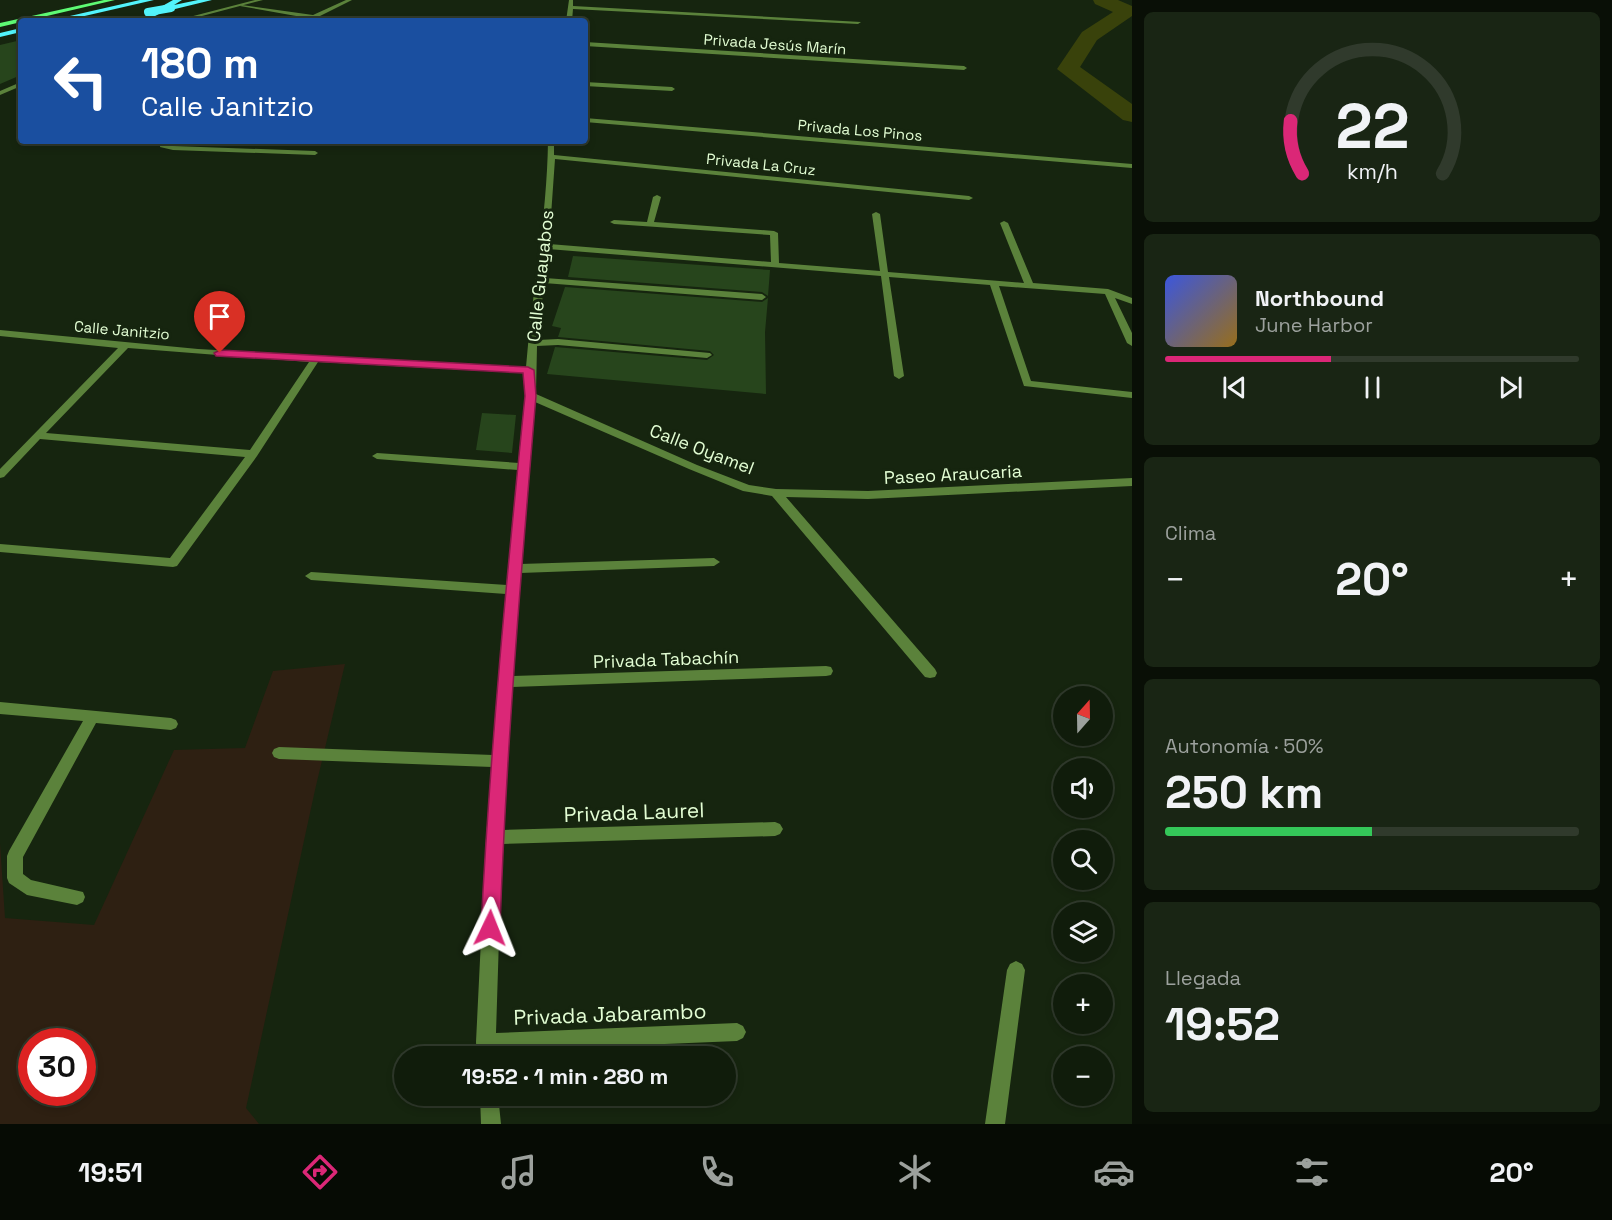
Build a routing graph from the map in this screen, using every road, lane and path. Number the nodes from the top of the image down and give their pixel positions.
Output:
1 (90, 0) edge
2 (112, 0) edge
3 (128, 0) edge
4 (150, 0) edge
5 (178, 0) edge
6 (208, 0) edge
7 (261, 0) edge
8 (350, 0) edge
9 (571, 3) edge
10 (242, 6) junction
11 (313, 17) junction
12 (18, 18) edge
13 (20, 18) edge
14 (24, 18) edge
15 (51, 18) edge
16 (66, 18) edge
17 (74, 18) edge
18 (138, 18) edge
19 (190, 18) edge
20 (336, 18) edge
21 (569, 18) edge
22 (18, 19) edge
23 (858, 22) dead end
24 (0, 23) edge
25 (18, 29) edge
26 (0, 32) edge
27 (18, 38) edge
28 (0, 41) edge
29 (588, 44) edge
30 (964, 68) dead end
31 (588, 84) edge
32 (18, 85) edge
33 (672, 89) dead end
34 (0, 93) edge
35 (588, 120) edge
36 (163, 144) edge
37 (551, 144) edge
38 (315, 153) dead end
39 (552, 157) junction
40 (1132, 166) edge
41 (657, 196) dead end
42 (969, 198) dead end
43 (876, 214) dead end
44 (614, 222) dead end
45 (1004, 223) dead end
46 (650, 224) junction
47 (543, 246) junction
48 (775, 264) junction
49 (884, 274) junction
50 (539, 280) junction
51 (994, 283) junction
52 (1029, 285) junction
53 (1108, 292) junction
54 (762, 297) dead end
55 (1132, 301) edge
56 (0, 333) edge
57 (533, 343) junction
58 (1132, 343) edge
59 (124, 347) junction
60 (707, 355) dead end
61 (315, 360) junction
62 (528, 370) junction
63 (899, 376) dead end
64 (1132, 395) edge
65 (531, 396) junction
66 (38, 436) junction
67 (253, 454) junction
68 (377, 456) dead end
69 (523, 466) junction
70 (0, 475) edge
71 (1132, 482) edge
72 (776, 493) junction
73 (0, 548) edge
74 (714, 562) dead end
75 (514, 569) junction
76 (311, 576) dead end
77 (513, 590) junction
78 (826, 671) dead end
79 (930, 673) dead end
80 (507, 682) junction
81 (0, 708) edge
82 (93, 716) junction
83 (171, 724) dead end
84 (279, 753) dead end
85 (500, 761) junction
86 (775, 829) dead end
87 (494, 837) junction
88 (77, 897) dead end
89 (1016, 970) dead end
90 (737, 1032) dead end
91 (486, 1046) edge
92 (530, 1046) edge
93 (490, 1106) edge
94 (491, 1124) edge
95 (995, 1124) edge

1 - 13 main road
2 - 14 main road
3 - 15 highway
4 - 16 highway
4 - 17 highway
5 - 18 highway
6 - 18 highway, bridge
7 - 10 street
8 - 11 street
9 - 21 street
9 - 23 street
10 - 11 street
10 - 19 street
11 - 20 street
12 - 24 main road
22 - 24 main road
25 - 26 highway
27 - 28 highway
29 - 30 street, Privada Jesús Marín
31 - 33 street
32 - 34 street
35 - 40 street, Privada Los Pinos
36 - 38 street
37 - 39 street, Calle Guayabos
39 - 42 street, Privada La Cruz
39 - 47 street, Calle Guayabos
41 - 46 street
43 - 49 street
44 - 46 street
45 - 52 street
46 - 48 street
47 - 48 street
47 - 50 street, Calle Guayabos
48 - 49 street
49 - 51 street
49 - 63 street
50 - 54 street
50 - 57 street, Calle Guayabos
51 - 52 street
51 - 64 street
52 - 53 street
53 - 55 street
53 - 58 street
56 - 59 street, Calle Janitzio
57 - 60 street
57 - 62 street, Calle Guayabos
59 - 61 street, Calle Janitzio
59 - 66 street
61 - 62 street, Calle Janitzio
61 - 67 street
62 - 65 street, Calle Guayabos
65 - 69 street, Calle Guayabos
65 - 72 street, Calle Oyamel
66 - 67 street
66 - 70 street
67 - 73 street
68 - 69 street
69 - 75 street, Calle Guayabos
71 - 72 street, Paseo Araucaria
72 - 79 street
74 - 75 street
75 - 77 street, Calle Guayabos
76 - 77 street
77 - 80 street, Calle Guayabos
78 - 80 street, Privada Tabachín
80 - 85 street, Calle Guayabos
81 - 82 street
82 - 83 street
82 - 88 street
84 - 85 street
85 - 87 street, Calle Guayabos
86 - 87 street, Privada Laurel
87 - 91 street, Calle Guayabos
89 - 95 street
90 - 92 street, Privada Jabarambo
93 - 94 street

